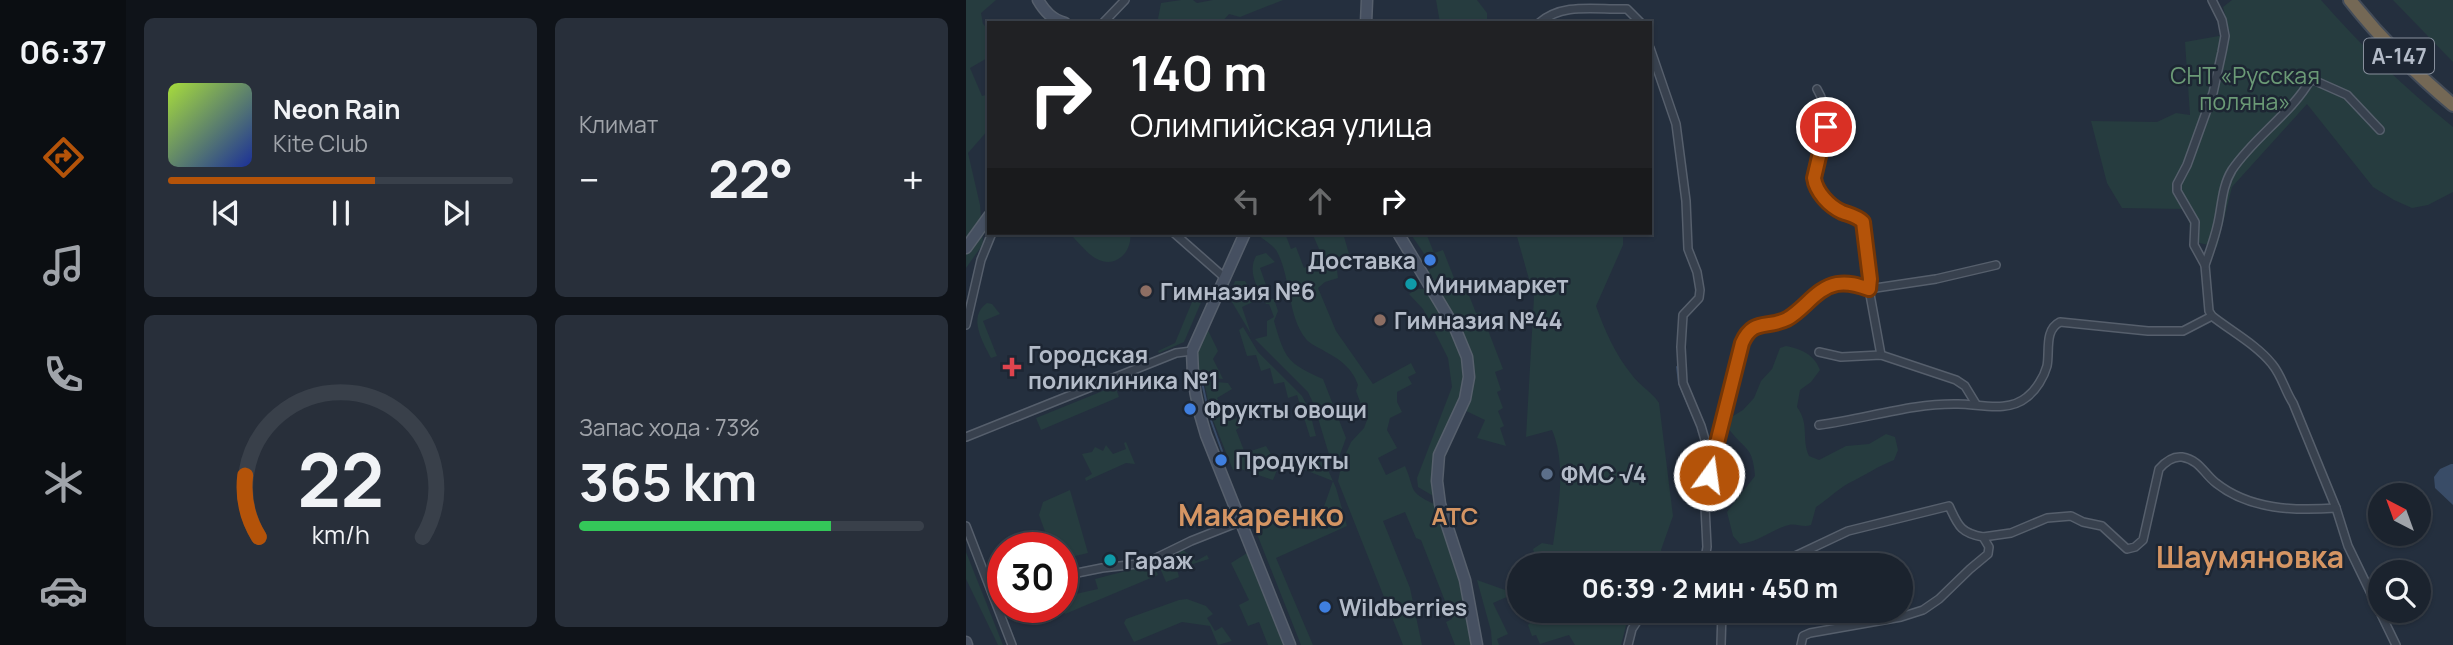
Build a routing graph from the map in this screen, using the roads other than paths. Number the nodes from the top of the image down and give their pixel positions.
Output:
1 (1038, 0) edge
2 (1125, 0) edge
3 (1367, 0) edge
4 (2212, 0) edge
5 (2350, 0) edge
6 (1058, 21) edge
7 (1105, 21) edge
8 (1366, 21) edge
9 (1542, 21) edge
10 (1639, 21) edge
11 (1652, 54) edge
12 (1817, 89) dead end
13 (2453, 105) edge
14 (2380, 130) dead end
15 (987, 219) edge
16 (991, 235) edge
17 (1176, 235) edge
18 (1244, 235) edge
19 (1401, 235) edge
20 (966, 248) edge
21 (1996, 265) dead end
22 (2205, 265) junction
23 (1225, 278) junction
24 (1869, 289) junction
25 (2212, 316) junction
26 (966, 325) edge
27 (1192, 351) junction
28 (1819, 352) dead end
29 (1881, 355) junction
30 (1976, 404) junction
31 (1819, 425) dead end
32 (966, 437) edge
33 (1710, 457) junction
34 (2336, 508) junction
35 (1239, 522) junction
36 (966, 526) edge
37 (1983, 537) junction
38 (1706, 553) edge
39 (1801, 553) edge
40 (1078, 573) edge
41 (987, 578) edge
42 (1004, 623) edge
43 (1636, 623) edge
44 (1722, 623) edge
45 (1012, 645) edge
46 (1290, 645) edge
47 (1477, 645) edge
48 (1628, 645) edge
49 (1721, 645) edge
50 (1801, 645) edge
51 (2396, 645) edge

1 - 6 street
2 - 7 street
3 - 8 street
4 - 22 street
5 - 13 highway, А-147
9 - 10 street
11 - 33 street
12 - 24 street
14 - 22 street
15 - 20 street
16 - 26 street
17 - 23 street
18 - 23 street
19 - 47 street
21 - 24 street
22 - 25 street
23 - 27 street
24 - 29 street
24 - 33 street
25 - 30 street
25 - 34 street
27 - 32 street
27 - 35 street
28 - 29 street
29 - 30 street
30 - 31 street
33 - 38 street
34 - 37 street
34 - 51 street
35 - 40 street
35 - 46 street
36 - 41 street
37 - 39 street
37 - 50 street
42 - 45 street
43 - 48 street
44 - 49 street

